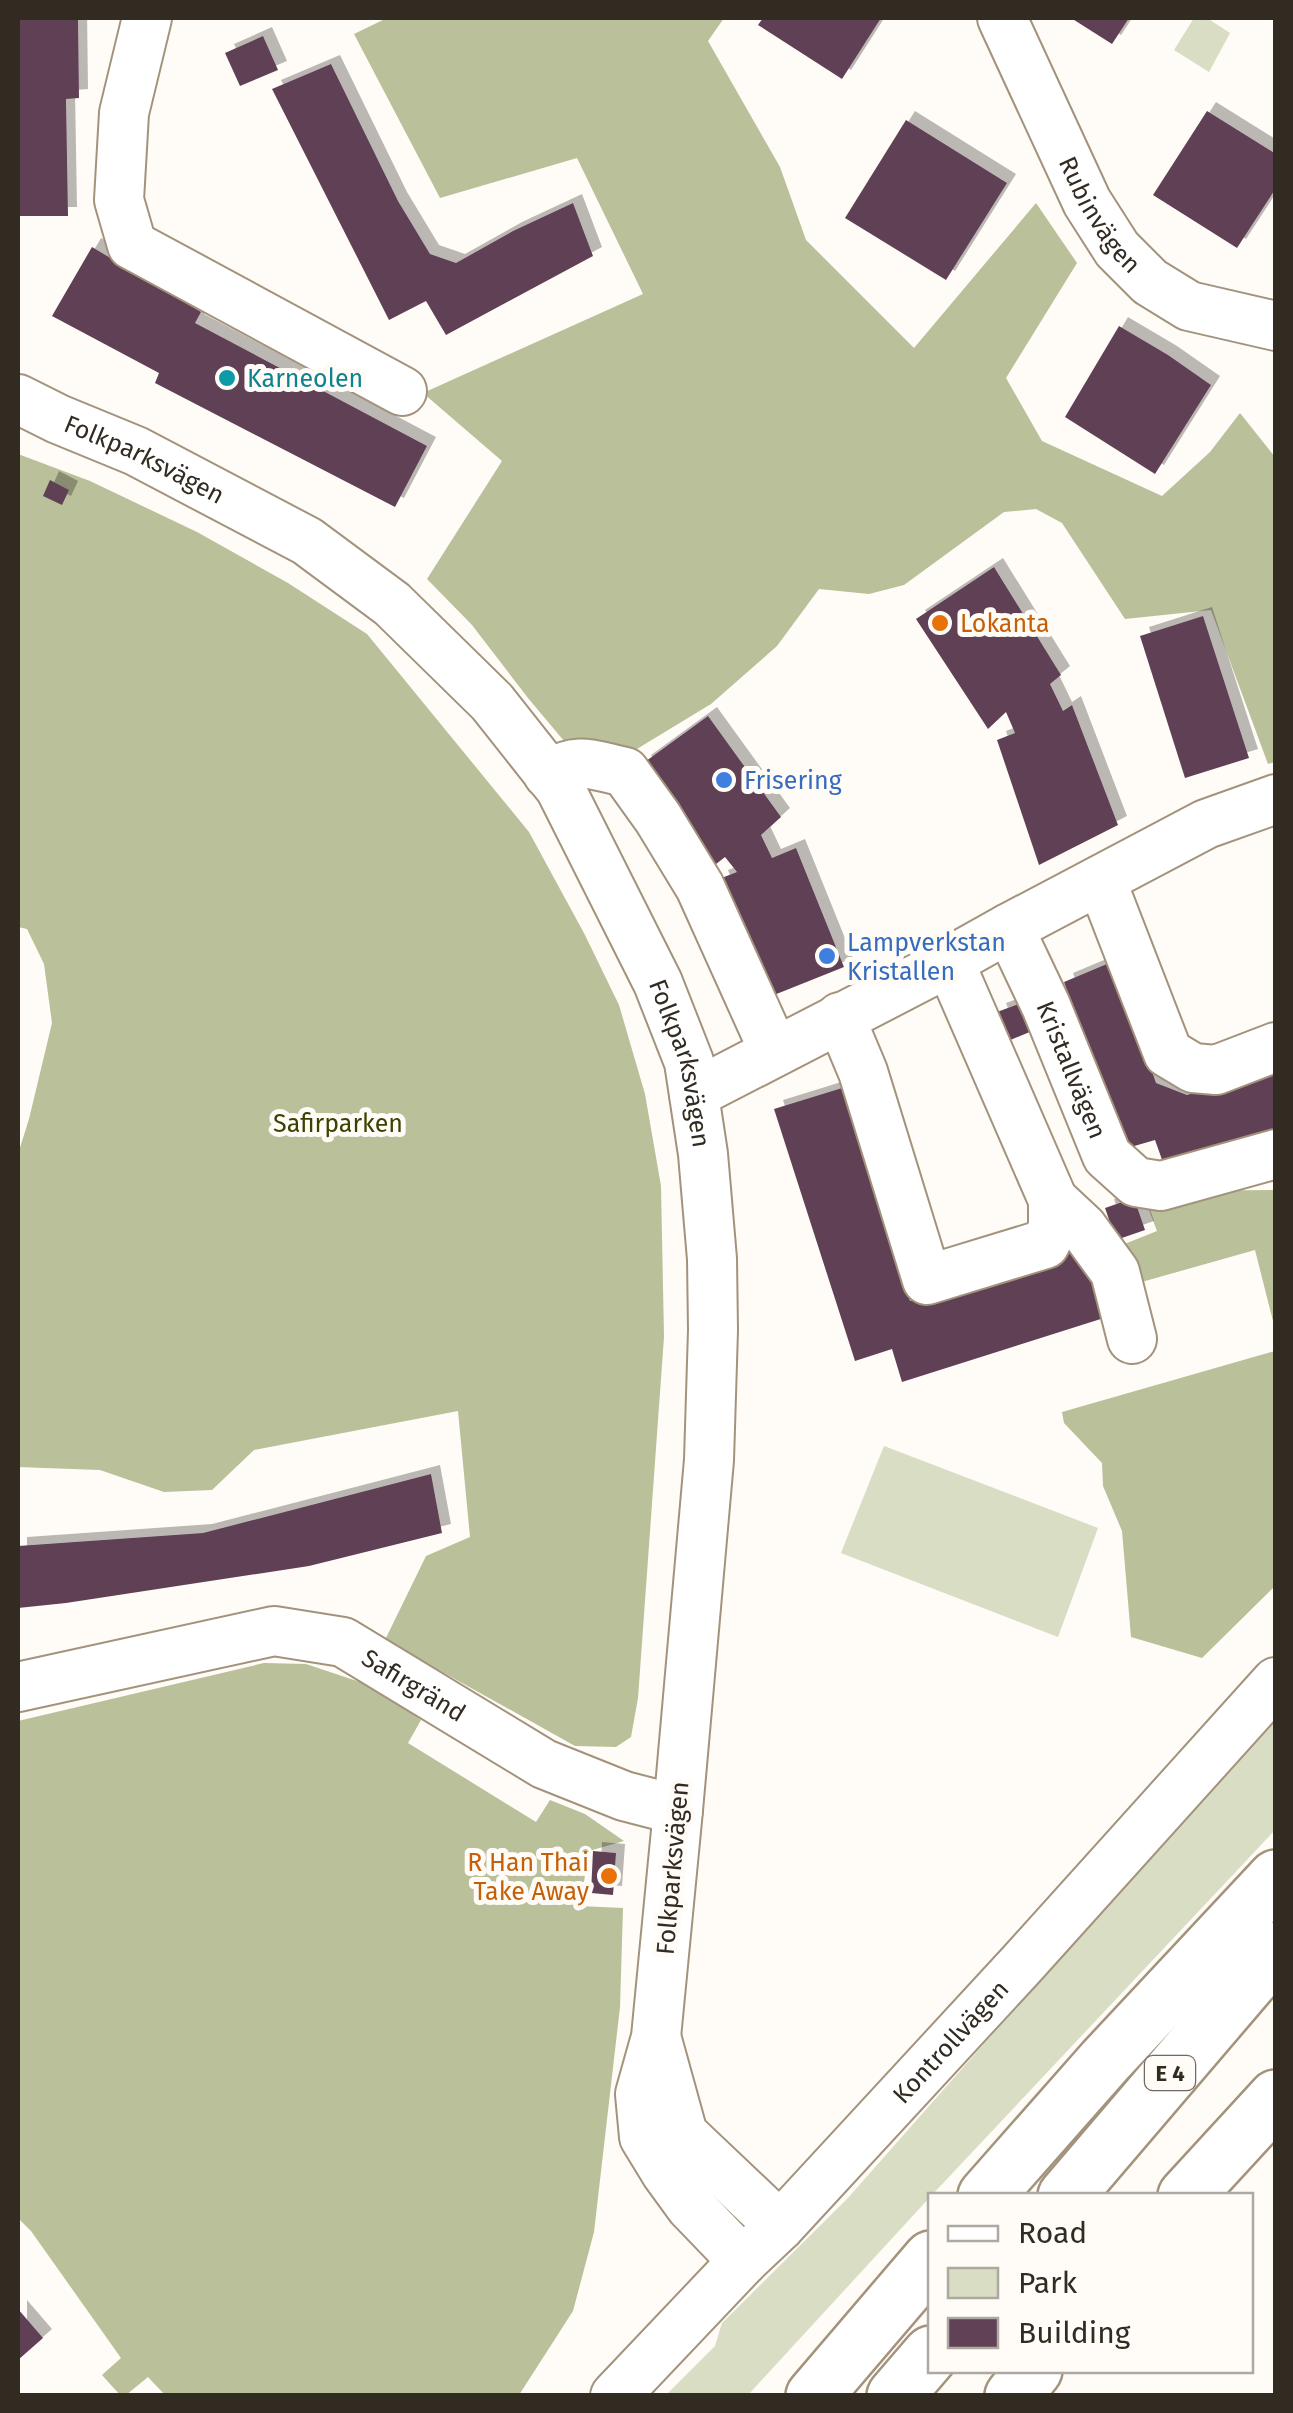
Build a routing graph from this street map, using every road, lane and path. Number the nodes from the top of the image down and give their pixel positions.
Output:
1 (147, 18) edge
2 (1002, 18) edge
3 (1276, 326) edge
4 (402, 391) dead end
5 (18, 400) edge
6 (548, 774) junction
7 (1267, 813) edge
8 (1101, 880) junction
9 (1009, 928) junction
10 (949, 962) junction
11 (840, 1018) junction
12 (1276, 1047) edge
13 (774, 1051) junction
14 (694, 1094) junction
15 (1276, 1154) edge
16 (1052, 1200) junction
17 (1132, 1339) dead end
18 (1276, 1682) edge
19 (18, 1687) edge
20 (678, 1810) junction
21 (1276, 1878) edge
22 (1276, 1950) edge
23 (656, 2036) junction
24 (1276, 2098) edge
25 (989, 2193) edge
26 (1069, 2193) edge
27 (1189, 2193) edge
28 (780, 2226) junction
29 (743, 2261) junction
30 (928, 2261) edge
31 (928, 2356) edge
32 (1032, 2373) edge
33 (615, 2396) edge
34 (814, 2396) edge
35 (895, 2396) edge
36 (1013, 2396) edge

1 - 4 street
2 - 3 street, Rubinvägen
5 - 6 street, Folkparksvägen
6 - 13 street
6 - 14 street, Folkparksvägen
7 - 8 street
8 - 9 street
8 - 12 street
9 - 10 street
9 - 15 street, Kristallvägen
10 - 11 street
10 - 16 street
11 - 13 street
11 - 16 street
13 - 14 street
14 - 20 street, Folkparksvägen
16 - 17 street
18 - 28 street, Kontrollvägen
19 - 20 street, Safirgränd
20 - 23 street, Folkparksvägen
21 - 25 highway
22 - 26 highway, E 4
23 - 28 street, Folkparksvägen
23 - 29 street, Folkparksvägen
24 - 27 highway
28 - 29 street, Kontrollvägen
29 - 33 street, Kontrollvägen
30 - 34 highway
31 - 35 highway
32 - 36 highway

